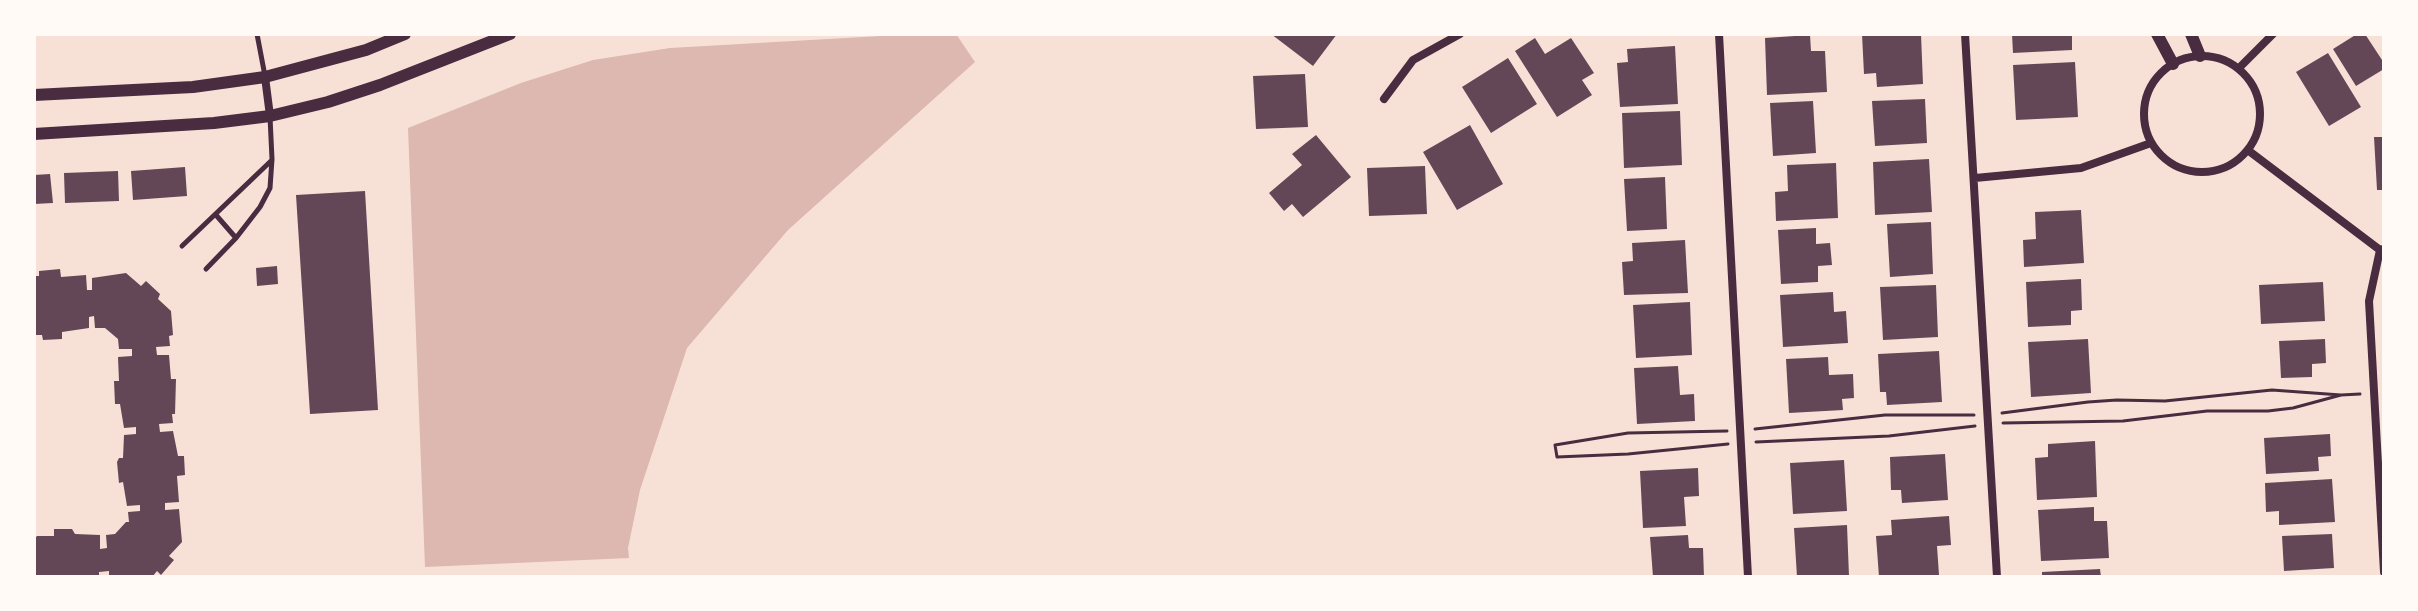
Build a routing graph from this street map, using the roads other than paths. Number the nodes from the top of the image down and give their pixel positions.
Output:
1 (257, 34) edge
2 (405, 34) edge
3 (510, 34) edge
4 (1460, 34) edge
5 (1719, 34) edge
6 (1965, 34) edge
7 (2157, 34) edge
8 (2191, 34) edge
9 (2273, 34) edge
10 (2200, 56) junction
11 (2173, 64) junction
12 (2239, 68) junction
13 (265, 77) junction
14 (34, 95) edge
15 (1384, 99) dead end
16 (270, 116) junction
17 (34, 134) edge
18 (2151, 143) junction
19 (2249, 151) junction
20 (272, 159) junction
21 (1975, 178) junction
22 (216, 215) junction
23 (236, 238) junction
24 (182, 246) dead end
25 (2382, 249) edge
26 (206, 269) dead end
27 (2384, 572) edge
28 (1748, 577) edge
29 (1997, 577) edge

1 - 13 lane
2 - 13 street
3 - 16 street
4 - 15 street
5 - 28 street
6 - 21 street
7 - 11 street
8 - 10 street
9 - 12 street
10 - 11 street
10 - 12 street
11 - 18 street
12 - 19 street
13 - 14 street
13 - 16 street
16 - 17 street
16 - 20 lane
18 - 19 street
18 - 21 street
19 - 25 street
20 - 22 lane
20 - 23 lane
21 - 29 street
22 - 23 lane
22 - 24 lane
23 - 26 lane
25 - 27 street

